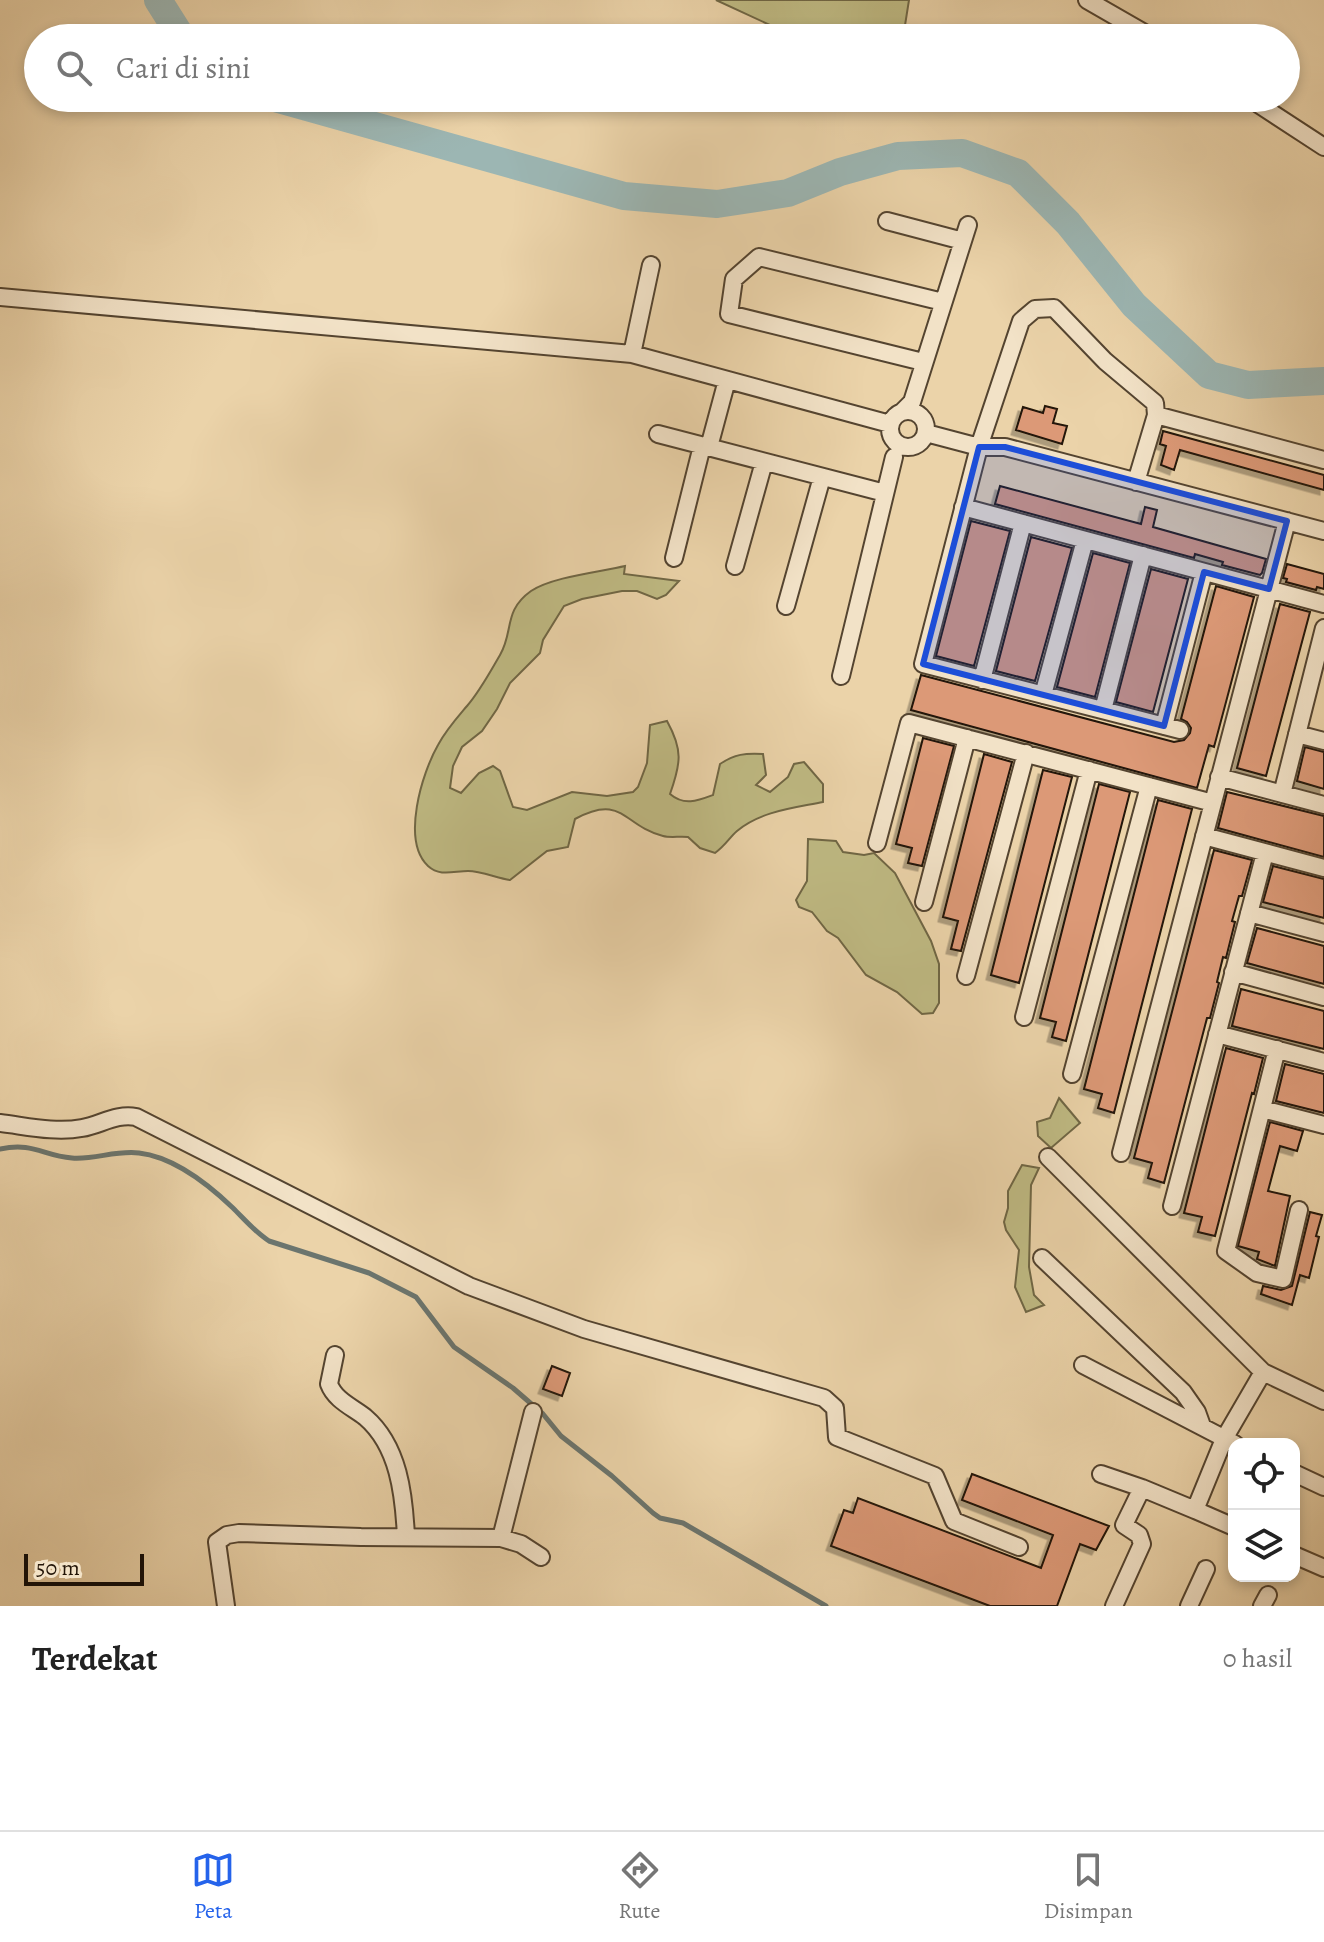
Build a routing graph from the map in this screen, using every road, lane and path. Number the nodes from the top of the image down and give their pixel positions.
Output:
1 (1087, 0) edge
2 (1129, 24) edge
3 (1270, 112) edge
4 (1324, 147) edge
5 (887, 221) dead end
6 (651, 265) dead end
7 (0, 297) edge
8 (943, 302) junction
9 (632, 354) junction
10 (923, 362) junction
11 (727, 380) junction
12 (903, 411) junction
13 (1156, 415) junction
14 (890, 424) junction
15 (926, 433) junction
16 (658, 434) dead end
17 (706, 446) junction
18 (979, 447) junction
19 (894, 457) dead end
20 (1324, 460) edge
21 (764, 462) junction
22 (822, 477) junction
23 (1136, 482) junction
24 (885, 493) junction
25 (963, 507) junction
26 (1287, 521) junction
27 (1023, 523) junction
28 (1324, 531) edge
29 (1085, 540) junction
30 (1143, 555) junction
31 (674, 558) dead end
32 (735, 566) dead end
33 (1204, 572) junction
34 (1269, 589) junction
35 (1324, 604) edge
36 (786, 606) dead end
37 (1324, 628) edge
38 (841, 676) dead end
39 (982, 680) junction
40 (1043, 695) junction
41 (1103, 710) junction
42 (1297, 734) junction
43 (967, 738) junction
44 (1324, 741) edge
45 (1026, 753) junction
46 (1089, 770) junction
47 (1219, 777) junction
48 (1149, 786) junction
49 (1282, 794) junction
50 (1213, 803) junction
51 (1324, 805) edge
52 (1204, 836) junction
53 (877, 843) dead end
54 (1265, 853) junction
55 (1324, 868) edge
56 (924, 902) dead end
57 (1249, 913) junction
58 (1324, 933) edge
59 (1233, 972) junction
60 (966, 976) dead end
61 (1324, 997) edge
62 (1024, 1017) dead end
63 (1217, 1034) junction
64 (1277, 1049) junction
65 (1324, 1062) edge
66 (1072, 1074) dead end
67 (1262, 1109) junction
68 (0, 1123) edge
69 (1324, 1125) edge
70 (1121, 1153) dead end
71 (1048, 1157) dead end
72 (1172, 1206) dead end
73 (1299, 1210) dead end
74 (1042, 1258) dead end
75 (335, 1355) dead end
76 (1083, 1365) dead end
77 (1263, 1372) junction
78 (1324, 1401) edge
79 (533, 1412) dead end
80 (1202, 1426) junction
81 (1230, 1438) edge
82 (1228, 1440) edge
83 (1228, 1443) edge
84 (1101, 1474) dead end
85 (1300, 1476) edge
86 (1324, 1487) edge
87 (1142, 1488) junction
88 (1195, 1510) junction
89 (1228, 1524) edge
90 (406, 1537) junction
91 (501, 1538) junction
92 (1019, 1547) dead end
93 (541, 1557) dead end
94 (1300, 1558) edge
95 (1324, 1568) edge
96 (1206, 1569) dead end
97 (226, 1606) edge
98 (1114, 1606) edge
99 (1189, 1606) edge

1 - 2 street
3 - 4 street
5 - 8 street
6 - 9 street
7 - 9 street
8 - 10 street
8 - 10 street
9 - 11 street
10 - 12 street
11 - 14 street
11 - 17 street
12 - 14 street
12 - 15 street
13 - 18 street
13 - 20 street
13 - 23 street
14 - 15 street
15 - 18 street
16 - 17 street
17 - 21 street
17 - 31 street
18 - 23 street
18 - 25 street
19 - 24 street
21 - 22 street
21 - 32 street
22 - 24 street
22 - 36 street
23 - 26 street
24 - 38 street
25 - 27 street
25 - 39 street
26 - 28 street
26 - 34 street
27 - 29 street
27 - 39 street
29 - 30 street
29 - 40 street
30 - 33 street
30 - 41 street
33 - 34 street
33 - 41 street
34 - 35 street
34 - 47 street
37 - 42 street
39 - 40 street
40 - 41 street
42 - 44 street
42 - 49 street
43 - 45 street
43 - 53 street
43 - 56 street
45 - 46 street
45 - 60 street
46 - 48 street
46 - 62 street
47 - 49 street
47 - 50 street
48 - 50 street
48 - 66 street
49 - 51 street
50 - 52 street
52 - 54 street
52 - 70 street
54 - 55 street
54 - 57 street
57 - 58 street
57 - 59 street
59 - 61 street
59 - 63 street
63 - 64 street
63 - 72 street
64 - 65 street
64 - 67 street
67 - 69 street
67 - 73 street
68 - 92 street
71 - 77 street
74 - 80 street
75 - 90 street
76 - 80 street
77 - 78 street
77 - 81 street
79 - 91 street
80 - 82 street
83 - 88 street
84 - 87 street
85 - 86 street
87 - 88 street
87 - 98 street
88 - 89 street
90 - 91 street
90 - 97 street
91 - 93 street
94 - 95 street
96 - 99 street

